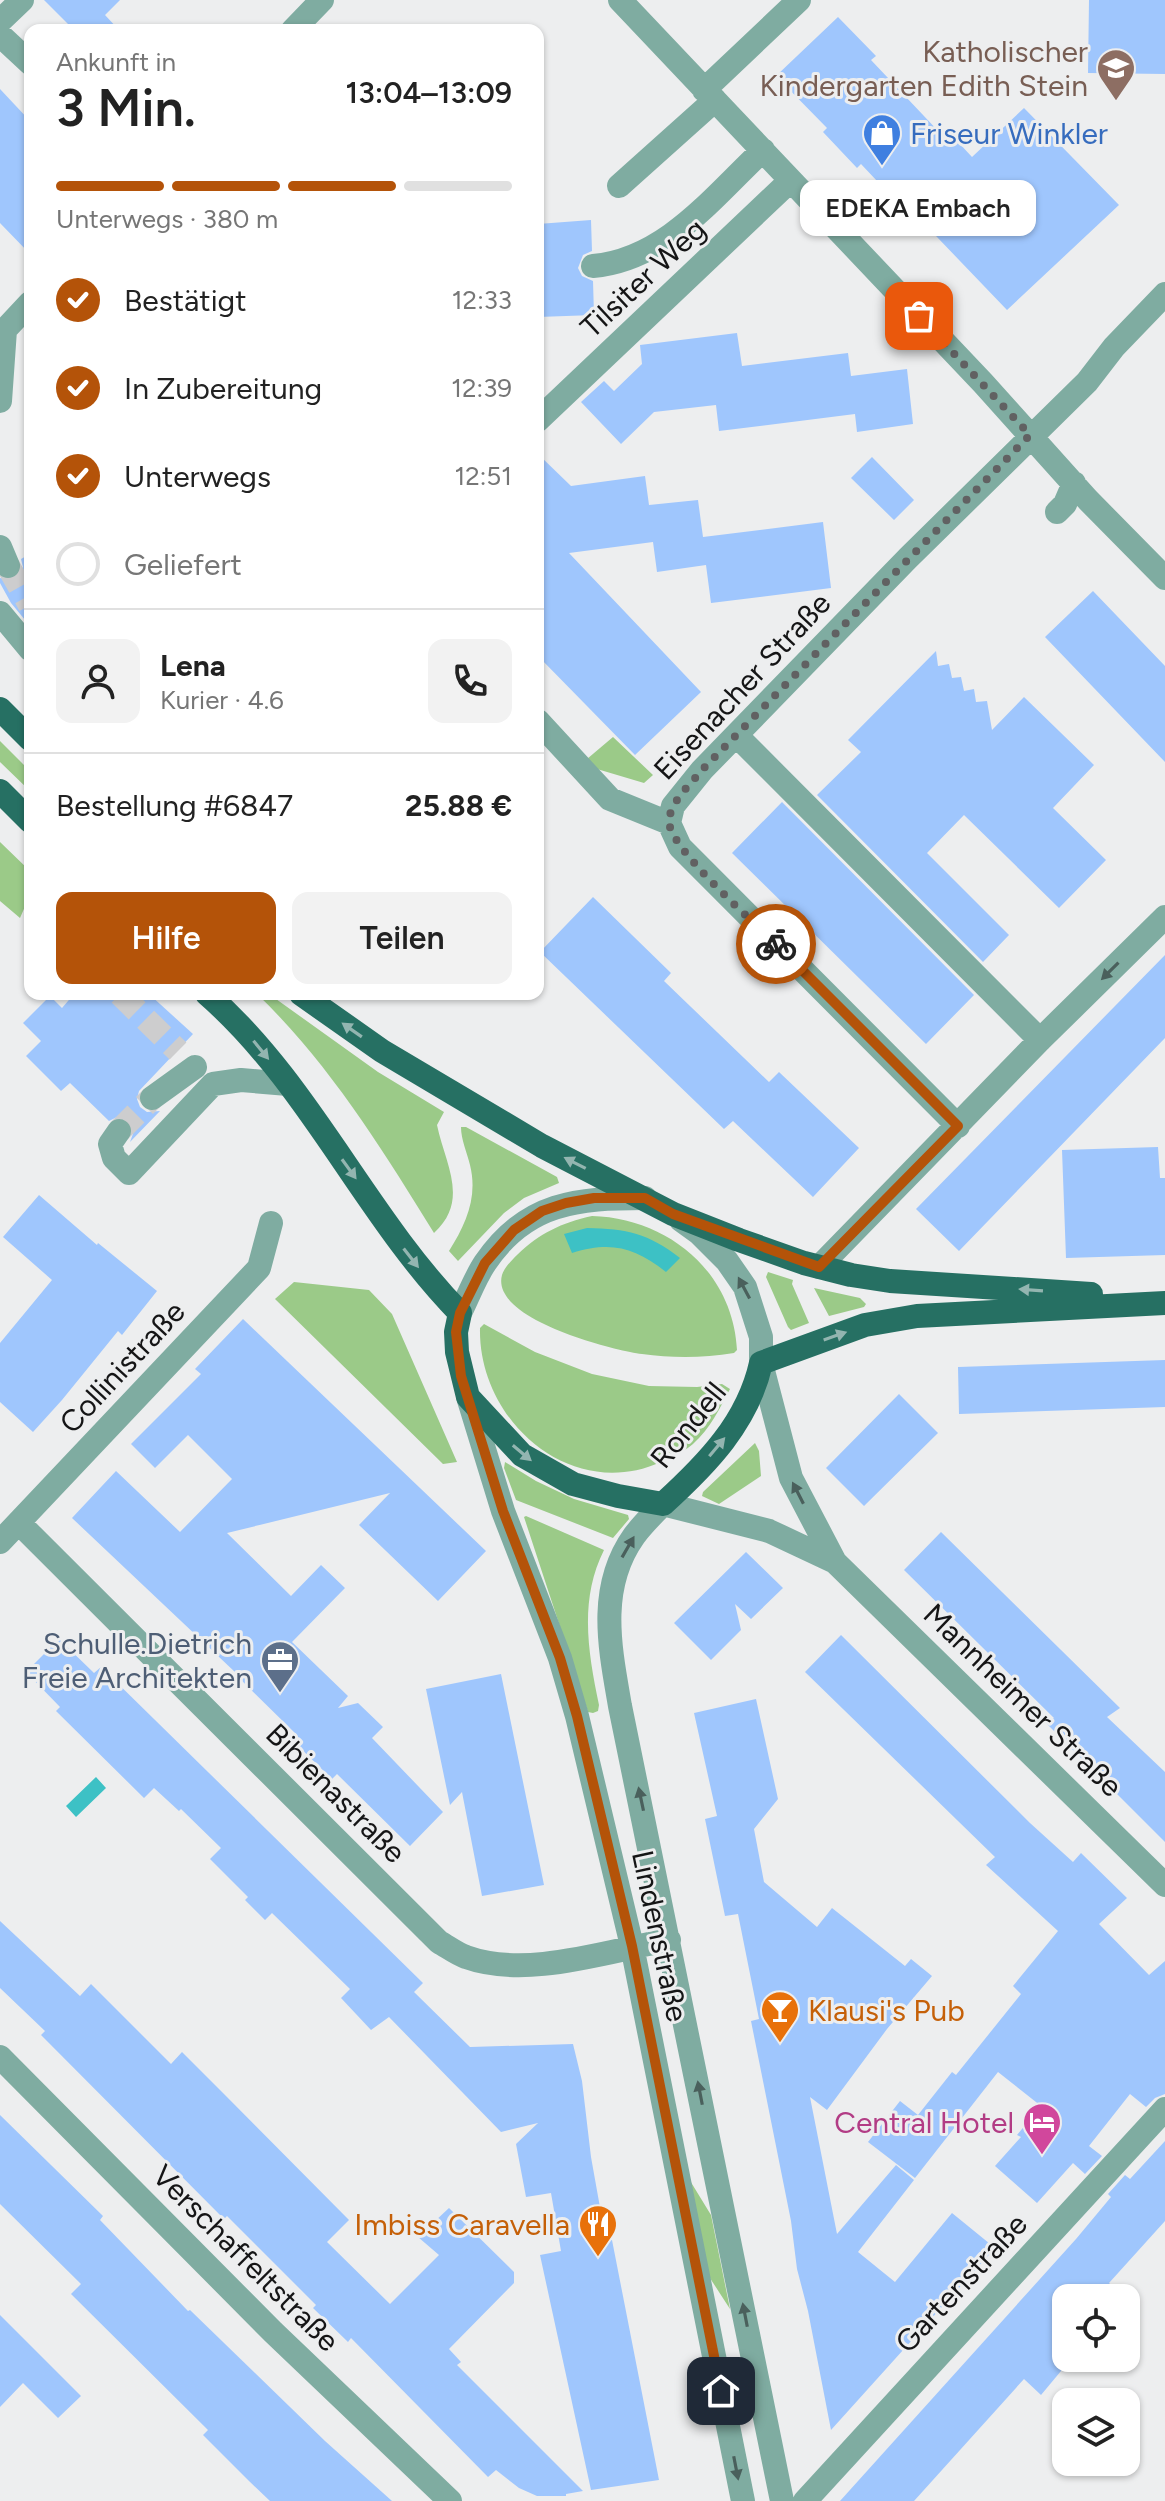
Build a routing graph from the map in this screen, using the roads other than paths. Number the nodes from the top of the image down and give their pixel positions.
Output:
1 (22, 0) edge
2 (322, 0) edge
3 (620, 0) edge
4 (799, 0) edge
5 (0, 21) edge
6 (299, 24) edge
7 (0, 35) edge
8 (24, 57) edge
9 (710, 95) junction
10 (763, 150) junction
11 (790, 181) junction
12 (619, 186) dead end
13 (593, 266) dead end
14 (1165, 294) edge
15 (24, 308) edge
16 (4, 324) edge
17 (0, 401) edge
18 (544, 414) edge
19 (1030, 435) junction
20 (1074, 483) junction
21 (1057, 512) dead end
22 (1165, 578) edge
23 (0, 613) edge
24 (24, 642) edge
25 (0, 709) edge
26 (544, 728) edge
27 (24, 733) edge
28 (737, 736) junction
29 (0, 791) edge
30 (24, 815) edge
31 (669, 823) junction
32 (1165, 917) edge
33 (213, 1000) edge
34 (310, 1000) edge
35 (1040, 1040) junction
36 (195, 1067) junction
37 (288, 1084) junction
38 (152, 1098) tunnel mouth
39 (958, 1126) junction
40 (119, 1131) dead end
41 (645, 1198) junction
42 (673, 1214) junction
43 (271, 1223) dead end
44 (819, 1267) junction
45 (1165, 1302) edge
46 (460, 1313) junction
47 (761, 1363) junction
48 (468, 1397) junction
49 (663, 1504) junction
50 (19, 1523) junction
51 (0, 1542) edge
52 (835, 1562) junction
53 (1165, 1885) edge
54 (669, 1940) junction
55 (632, 1946) junction
56 (0, 2057) edge
57 (1165, 2109) edge
58 (450, 2501) edge
59 (743, 2501) edge
60 (782, 2501) edge
61 (805, 2501) edge

1 - 5 street
2 - 6 street
3 - 9 street
4 - 9 street
7 - 8 street
9 - 10 street
9 - 12 street
10 - 11 street
10 - 13 street
11 - 18 street, Tilsiter Weg
11 - 19 street
14 - 19 street, Eisenacher Straße
15 - 16 street
16 - 17 street
19 - 20 street
19 - 28 street, Eisenacher Straße
20 - 21 street
20 - 22 street
23 - 24 street
25 - 27 main road
26 - 31 street
28 - 31 street, Eisenacher Straße
28 - 35 street
29 - 30 main road
31 - 39 street, Eisenacher Straße
32 -> 35 street
33 -> 37 main road
41 -> 34 main road
35 - 39 street
36 - 37 street
36 - 38 street
36 - 40 street
37 -> 46 main road
39 - 44 street
41 - 42 main road, Rondell
41 - 46 street, Rondell
42 - 44 main road, Rondell
47 -> 42 street, Rondell
43 - 50 street, Collinistraße
45 -> 44 main road, Rondell
47 -> 45 main road
46 - 48 main road, Rondell
49 -> 47 main road, Rondell
52 -> 47 street, Mannheimer Straße
48 -> 49 main road, Rondell
48 - 55 street, Lindenstraße
49 - 52 street, Mannheimer Straße
54 -> 49 street, Lindenstraße
50 - 51 street, Collinistraße
50 - 55 street, Bibienastraße
52 - 53 street, Mannheimer Straße
54 - 55 street, Bibienastraße
60 -> 54 street, Lindenstraße
55 -> 59 street, Lindenstraße
56 - 58 street, Verschaffeltstraße
57 - 61 street, Gartenstraße

